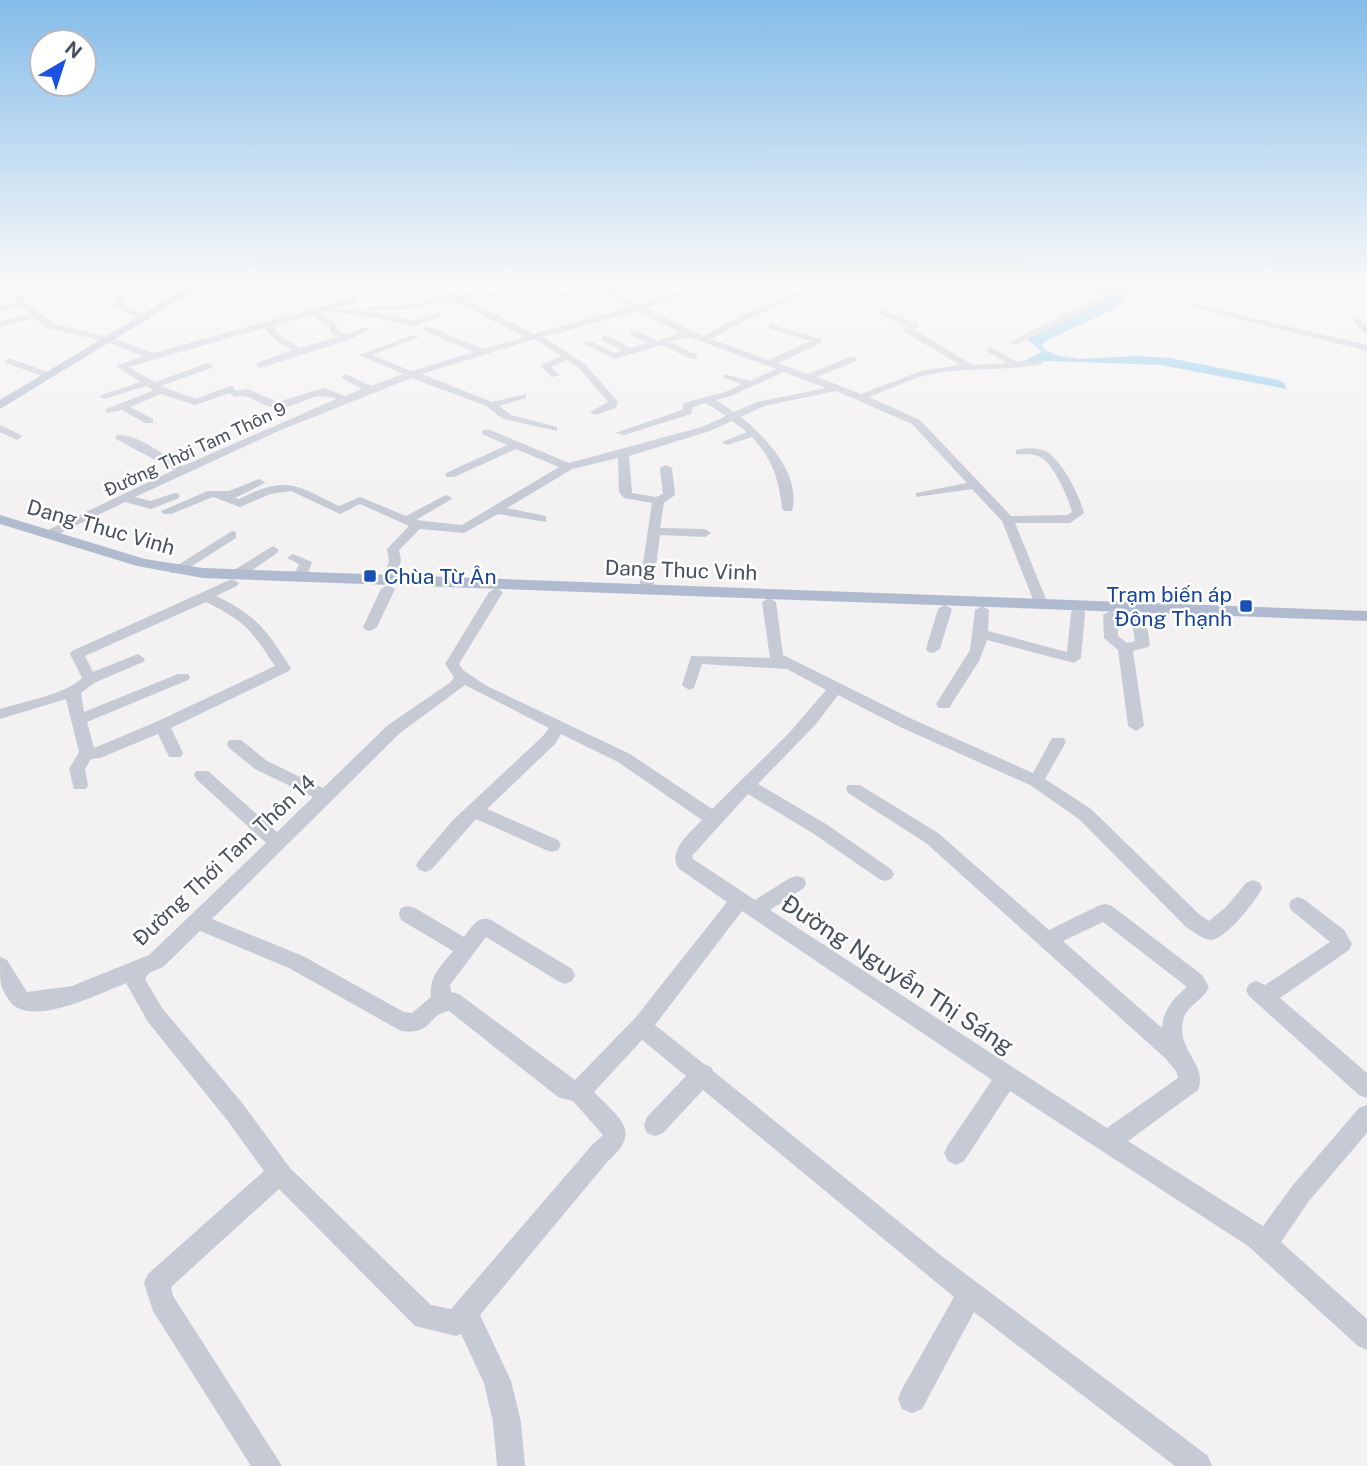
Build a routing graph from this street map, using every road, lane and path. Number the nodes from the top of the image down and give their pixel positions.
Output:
1 (90, 352) edge
2 (142, 352) edge
3 (165, 352) edge
4 (295, 352) edge
5 (467, 352) edge
6 (563, 352) edge
7 (603, 352) edge
8 (622, 352) edge
9 (683, 352) edge
10 (737, 352) edge
11 (794, 352) edge
12 (946, 352) edge
13 (995, 352) edge
14 (370, 353) edge
15 (485, 353) edge
16 (152, 356) junction
17 (473, 356) junction
18 (570, 356) junction
19 (694, 357) dead end
20 (853, 359) dead end
21 (9, 361) dead end
22 (1039, 362) dead end
23 (769, 364) junction
24 (260, 365) dead end
25 (208, 366) dead end
26 (1011, 366) junction
27 (743, 368) dead end
28 (972, 368) junction
29 (783, 369) junction
30 (413, 374) junction
31 (555, 375) dead end
32 (50, 376) junction
33 (346, 377) dead end
34 (807, 378) junction
35 (214, 384) dead end
36 (750, 384) junction
37 (155, 386) junction
38 (834, 389) junction
39 (371, 390) junction
40 (523, 396) dead end
41 (181, 397) junction
42 (861, 397) junction
43 (107, 399) dead end
44 (346, 400) junction
45 (708, 400) junction
46 (0, 405) edge
47 (491, 405) junction
48 (121, 406) junction
49 (733, 415) junction
50 (127, 421) dead end
51 (149, 421) dead end
52 (521, 421) junction
53 (0, 428) edge
54 (553, 429) dead end
55 (620, 433) junction
56 (755, 433) junction
57 (17, 437) dead end
58 (120, 437) dead end
59 (727, 442) dead end
60 (516, 445) junction
61 (643, 449) junction
62 (1020, 452) dead end
63 (623, 454) junction
64 (568, 467) junction
65 (666, 468) dead end
66 (182, 470) junction
67 (450, 475) dead end
68 (259, 482) dead end
69 (976, 485) junction
70 (231, 495) junction
71 (920, 495) dead end
72 (175, 496) dead end
73 (124, 498) junction
74 (446, 498) dead end
75 (658, 501) junction
76 (788, 508) dead end
77 (497, 510) junction
78 (167, 511) dead end
79 (0, 519) edge
80 (542, 519) dead end
81 (1009, 520) junction
82 (412, 523) junction
83 (0, 528) edge
84 (656, 531) junction
85 (705, 533) dead end
86 (50, 534) junction
87 (232, 535) dead end
88 (273, 551) dead end
89 (293, 558) dead end
90 (176, 570) junction
91 (300, 578) junction
92 (234, 579) junction
93 (389, 585) junction
94 (646, 590) junction
95 (496, 592) junction
96 (207, 597) junction
97 (769, 603) junction
98 (1042, 608) junction
99 (945, 609) junction
100 (982, 610) junction
101 (1078, 613) junction
102 (1110, 615) junction
103 (1138, 616) junction
104 (1367, 616) edge
105 (1367, 624) edge
106 (370, 627) dead end
107 (981, 634) junction
108 (1125, 648) junction
109 (933, 649) dead end
110 (138, 659) dead end
111 (789, 664) junction
112 (462, 676) junction
113 (183, 677) dead end
114 (88, 680) junction
115 (690, 685) dead end
116 (831, 685) junction
117 (74, 691) junction
118 (944, 704) dead end
119 (0, 714) edge
120 (78, 720) junction
121 (559, 725) junction
122 (162, 726) junction
123 (1136, 726) dead end
124 (1058, 743) dead end
125 (235, 744) dead end
126 (87, 752) junction
127 (175, 753) dead end
128 (202, 775) dead end
129 (1036, 781) junction
130 (80, 785) dead end
131 (748, 786) junction
132 (854, 789) dead end
133 (326, 796) junction
134 (474, 811) junction
135 (714, 819) junction
136 (277, 842) junction
137 (552, 845) dead end
138 (425, 865) dead end
139 (885, 874) dead end
140 (797, 883) dead end
141 (1253, 888) dead end
142 (1298, 905) dead end
143 (746, 906) junction
144 (408, 914) dead end
145 (197, 921) junction
146 (1047, 940) junction
147 (466, 948) junction
148 (0, 966) edge
149 (141, 969) junction
150 (565, 975) dead end
151 (442, 1003) junction
152 (641, 1026) junction
153 (1173, 1051) junction
154 (703, 1074) junction
155 (1007, 1077) junction
156 (1367, 1087) edge
157 (579, 1093) junction
158 (1367, 1116) edge
159 (655, 1125) dead end
160 (1109, 1141) junction
161 (956, 1153) dead end
162 (280, 1172) junction
163 (1265, 1244) junction
164 (970, 1293) junction
165 (465, 1313) junction
166 (1367, 1337) edge
167 (912, 1399) dead end
168 (268, 1466) edge
169 (511, 1466) edge
170 (1198, 1466) edge

1 - 32 main road
2 - 16 street
3 - 16 street
4 - 24 street
5 - 17 street
6 - 18 street
7 - 8 street
9 - 19 street
10 - 23 street
11 - 23 street
12 - 28 street
13 - 26 street
14 - 30 street
15 - 17 street, Đường Thời Tam Thôn 9
16 - 37 street
17 - 30 street, Đường Thời Tam Thôn 9
18 - 31 street
18 - 55 street
20 - 34 street
21 - 32 street
22 - 26 street
23 - 29 street
25 - 37 street
26 - 28 street
27 - 36 street
28 - 42 street
29 - 34 street
29 - 36 street
30 - 39 street, Đường Thời Tam Thôn 9
30 - 47 street
32 - 46 main road
33 - 39 street
34 - 38 street
35 - 41 street
36 - 45 street
37 - 41 street
37 - 43 street
37 - 48 street
38 - 42 street
38 - 49 street
39 - 44 street, Đường Thời Tam Thôn 9
40 - 47 street
41 - 44 street
42 - 69 street
44 - 66 street, Đường Thời Tam Thôn 9
45 - 49 street
45 - 55 street
47 - 52 street
48 - 50 street
48 - 51 street
49 - 56 street
49 - 61 street
52 - 54 street
52 - 60 street
53 - 57 street
55 - 61 street
56 - 59 street
56 - 76 street
58 - 66 street
60 - 64 street
60 - 67 street
61 - 63 street
62 - 81 street
63 - 64 street
63 - 75 street
64 - 77 street
65 - 75 street
66 - 73 street, Đường Thời Tam Thôn 9
68 - 70 street
69 - 71 street
69 - 81 street
70 - 78 street
70 - 82 street
72 - 73 street
73 - 86 street, Đường Thời Tam Thôn 9
74 - 82 street
75 - 84 street
77 - 80 street
77 - 82 street
79 - 86 main road, Dang Thuc Vinh
81 - 98 street
82 - 93 street
83 - 92 main road, Dang Thuc Vinh
84 - 85 street
84 - 94 street
86 - 90 main road, Dang Thuc Vinh
87 - 90 street
88 - 92 street
89 - 91 street
90 - 92 main road, Dang Thuc Vinh
91 - 92 main road, Dang Thuc Vinh
91 - 93 main road, Dang Thuc Vinh
92 - 93 main road, Dang Thuc Vinh
92 - 96 street
93 - 94 main road, Dang Thuc Vinh
93 - 95 main road, Dang Thuc Vinh
93 - 106 street
94 - 98 main road, Dang Thuc Vinh
95 - 97 main road, Dang Thuc Vinh
95 - 112 street
96 - 114 street
96 - 122 street
97 - 99 main road, Dang Thuc Vinh
97 - 111 street
98 - 100 main road, Dang Thuc Vinh
98 - 101 main road, Dang Thuc Vinh
98 - 104 main road, Dang Thuc Vinh
99 - 100 main road, Dang Thuc Vinh
99 - 109 street
100 - 107 street
101 - 102 main road, Dang Thuc Vinh
101 - 107 street
102 - 103 main road, Dang Thuc Vinh
102 - 108 street
103 - 105 main road, Dang Thuc Vinh
103 - 108 street
107 - 118 street
108 - 123 street
110 - 114 street
111 - 115 street
111 - 116 street
112 - 121 street
112 - 133 street, Đường Thới Tam Thôn 14
113 - 120 street
114 - 117 street
116 - 129 street
116 - 131 street, Đường Nguyễn Thị Sáng
117 - 119 street
117 - 120 street
120 - 126 street
121 - 134 street
121 - 135 street
122 - 126 street
122 - 127 street
124 - 129 street
125 - 133 street
126 - 130 street
128 - 136 street
129 - 141 street
131 - 135 street, Đường Nguyễn Thị Sáng
131 - 139 street
132 - 146 street
133 - 136 street, Đường Thới Tam Thôn 14
134 - 137 street
134 - 138 street
135 - 143 street, Đường Nguyễn Thị Sáng
136 - 145 street, Đường Thới Tam Thôn 14
140 - 143 street
142 - 156 street
143 - 152 street
143 - 155 street, Đường Nguyễn Thị Sáng
144 - 147 street
145 - 149 street, Đường Thới Tam Thôn 14
145 - 151 street
146 - 153 street
146 - 153 street
147 - 150 street
147 - 151 street
148 - 149 street, Đường Thới Tam Thôn 14
149 - 162 street
151 - 157 street
152 - 154 street
152 - 157 street
153 - 160 street
154 - 159 street
154 - 164 street
155 - 160 street, Đường Nguyễn Thị Sáng
155 - 161 street
157 - 165 street
158 - 163 street
160 - 163 street, Đường Nguyễn Thị Sáng
162 - 165 street
162 - 168 street
163 - 166 street, Đường Nguyễn Thị Sáng
164 - 167 street
164 - 170 street
165 - 169 street

